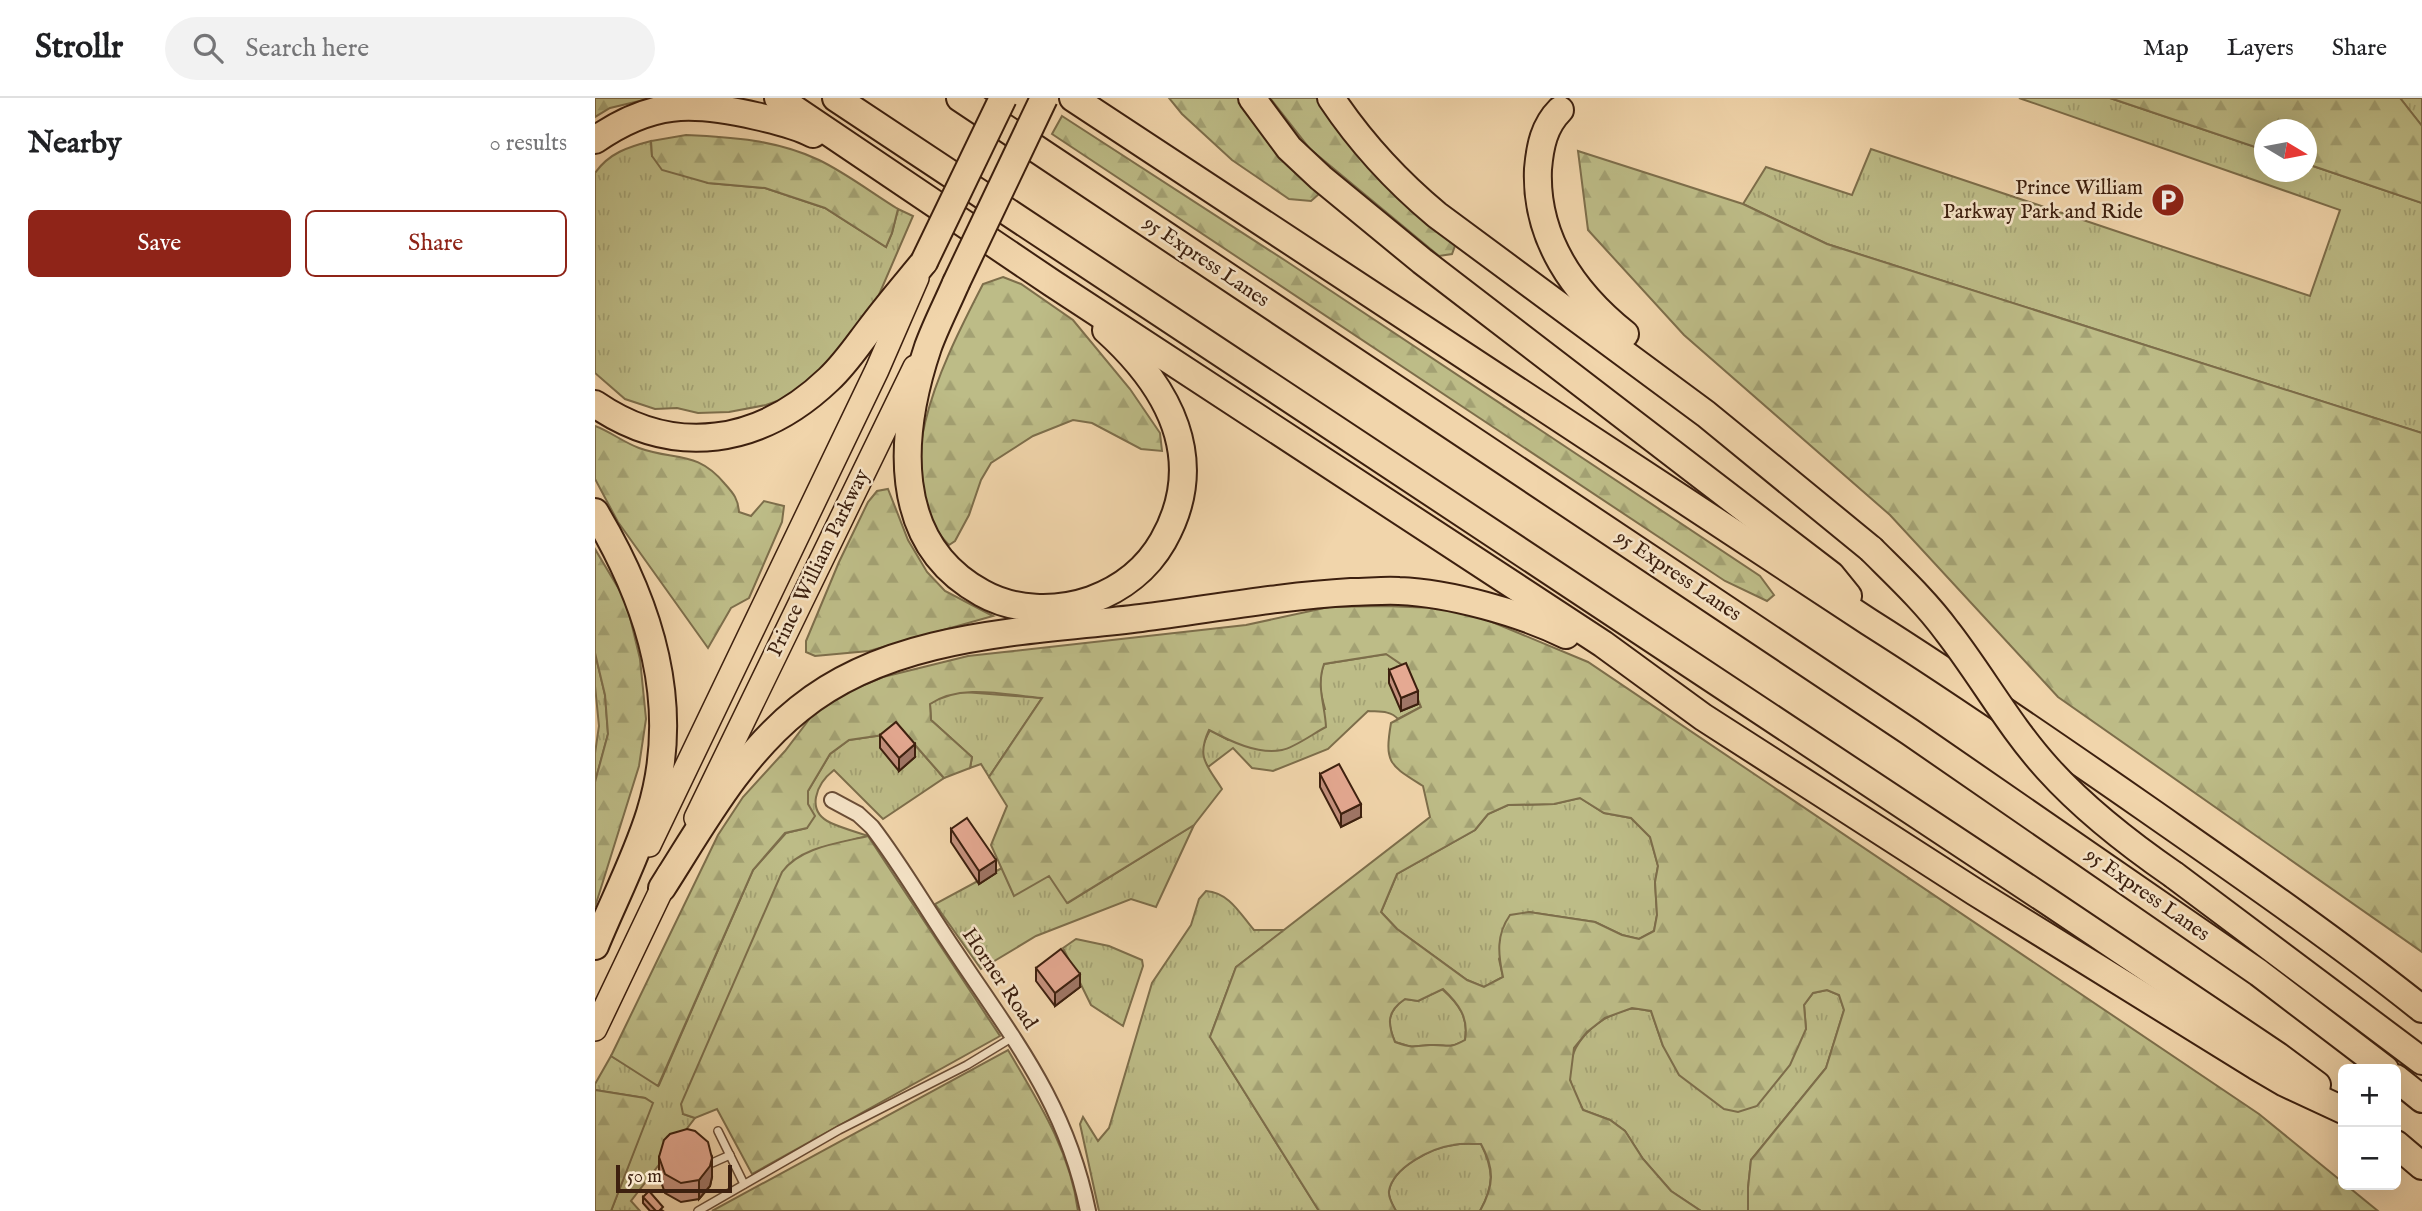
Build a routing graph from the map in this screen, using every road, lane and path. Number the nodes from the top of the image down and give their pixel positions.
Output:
1 (778, 98) edge
2 (836, 98) edge
3 (843, 98) edge
4 (960, 98) edge
5 (1003, 98) edge
6 (1044, 98) edge
7 (1073, 98) edge
8 (1252, 98) edge
9 (1331, 98) edge
10 (1563, 104) edge
11 (896, 138) junction
12 (595, 140) edge
13 (906, 185) junction
14 (924, 262) junction
15 (1052, 283) junction
16 (956, 284) junction
17 (595, 404) edge
18 (1706, 414) junction
19 (595, 512) edge
20 (1869, 622) junction
21 (1691, 708) junction
22 (832, 800) dead end
23 (662, 888) junction
24 (595, 946) edge
25 (595, 958) edge
26 (2422, 1009) edge
27 (595, 1029) edge
28 (1014, 1037) junction
29 (2422, 1061) edge
30 (2378, 1064) edge
31 (2401, 1082) edge
32 (2422, 1098) edge
33 (2338, 1101) edge
34 (2338, 1108) edge
35 (718, 1131) dead end
36 (2401, 1148) edge
37 (730, 1155) junction
38 (712, 1163) edge
39 (2422, 1166) edge
40 (744, 1184) junction
41 (698, 1211) edge
42 (1088, 1211) edge

1 - 13 highway
2 - 11 highway
3 - 11 highway
4 - 30 highway, 95 Express Lanes
5 - 14 highway, Prince William Parkway, bridge
6 - 16 highway, Prince William Parkway, bridge
7 - 20 highway
8 - 20 highway
9 - 18 highway
10 - 18 highway
11 - 33 highway
12 - 13 highway
13 - 15 highway
14 - 17 highway
14 - 25 main road, Prince William Parkway
15 - 16 highway
15 - 21 highway
16 - 23 main road, Prince William Parkway
18 - 29 highway, bridge
19 - 24 highway
20 - 26 highway
21 - 23 highway
21 - 34 highway
22 - 28 street, Horner Road
23 - 27 main road, Prince William Parkway
28 - 40 lane
28 - 42 street, Horner Road
31 - 32 highway
35 - 37 lane
36 - 39 highway
37 - 38 lane
37 - 40 lane
40 - 41 lane

